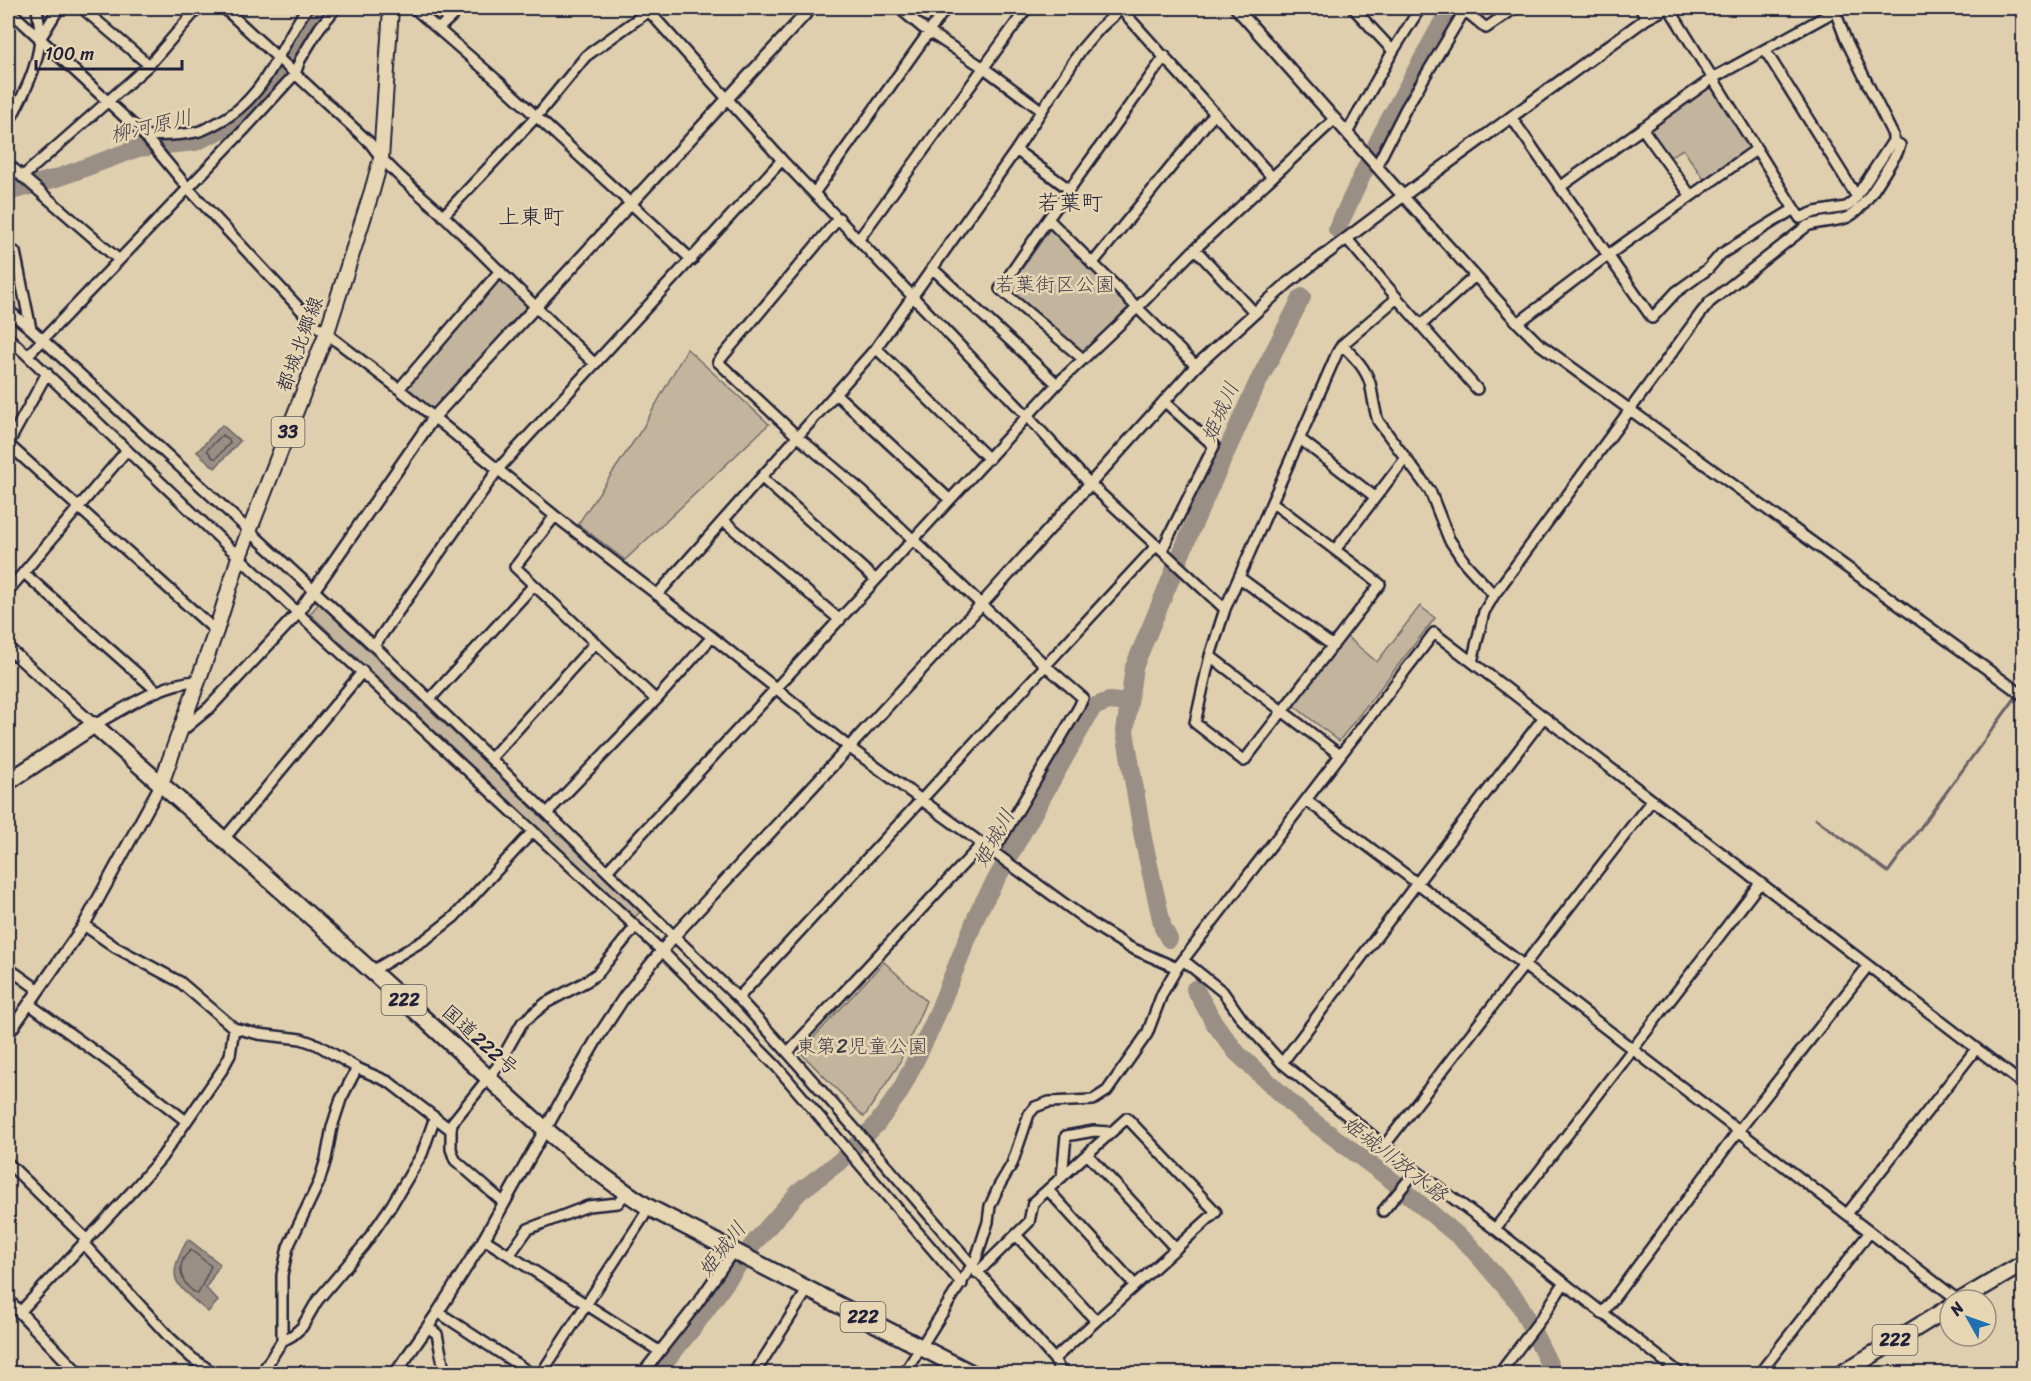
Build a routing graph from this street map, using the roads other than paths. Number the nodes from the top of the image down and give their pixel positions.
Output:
1 (37, 8) edge
2 (59, 8) edge
3 (82, 8) edge
4 (198, 8) edge
5 (224, 8) edge
6 (307, 8) edge
7 (336, 8) edge
8 (392, 8) edge
9 (414, 8) edge
10 (461, 8) edge
11 (649, 8) edge
12 (811, 8) edge
13 (899, 8) edge
14 (946, 8) edge
15 (1027, 8) edge
16 (1121, 8) edge
17 (1236, 8) edge
18 (1353, 8) edge
19 (1420, 8) edge
20 (1515, 8) edge
21 (1640, 8) edge
22 (1668, 8) edge
23 (8, 9) edge
24 (1464, 9) edge
25 (1834, 9) edge
26 (1647, 18) junction
27 (438, 29) junction
28 (928, 31) junction
29 (40, 39) junction
30 (1765, 50) junction
31 (1393, 51) junction
32 (1165, 56) junction
33 (278, 57) junction
34 (149, 65) junction
35 (984, 68) junction
36 (292, 72) junction
37 (1713, 78) junction
38 (728, 100) junction
39 (109, 102) junction
40 (1041, 110) junction
41 (1215, 113) junction
42 (536, 117) junction
43 (1511, 117) junction
44 (1335, 119) junction
45 (8, 124) edge
46 (1642, 128) junction
47 (1348, 134) junction
48 (146, 137) junction
49 (1893, 141) junction
50 (1757, 149) junction
51 (1016, 150) junction
52 (381, 159) junction
53 (783, 160) junction
54 (1374, 162) junction
55 (8, 164) edge
56 (22, 177) junction
57 (1272, 177) junction
58 (1560, 187) junction
59 (188, 188) junction
60 (1069, 189) junction
61 (815, 192) junction
62 (1403, 196) junction
63 (1690, 196) junction
64 (1857, 197) junction
65 (630, 204) junction
66 (1794, 209) junction
67 (443, 216) junction
68 (839, 218) junction
69 (1048, 219) junction
70 (860, 239) junction
71 (1347, 239) junction
72 (1195, 249) junction
73 (15, 252) dead end
74 (1608, 255) junction
75 (119, 260) junction
76 (692, 260) junction
77 (1092, 264) junction
78 (932, 268) junction
79 (499, 272) junction
80 (1475, 276) junction
81 (912, 297) junction
82 (1397, 298) junction
83 (535, 308) junction
84 (1137, 308) junction
85 (8, 310) edge
86 (1255, 313) junction
87 (1518, 324) junction
88 (1421, 325) junction
89 (31, 329) junction
90 (327, 332) junction
91 (8, 337) edge
92 (42, 340) junction
93 (1342, 345) junction
94 (876, 348) junction
95 (28, 355) junction
96 (1083, 359) junction
97 (595, 364) junction
98 (1196, 366) junction
99 (47, 373) junction
100 (1057, 384) junction
101 (399, 389) junction
102 (1477, 389) dead end
103 (836, 394) junction
104 (1164, 401) junction
105 (1629, 410) junction
106 (1027, 416) junction
107 (434, 417) junction
108 (798, 437) junction
109 (1300, 439) junction
110 (8, 444) edge
111 (127, 450) junction
112 (989, 459) junction
113 (1405, 459) junction
114 (499, 468) junction
115 (762, 478) junction
116 (1090, 485) junction
117 (1375, 496) junction
118 (951, 500) junction
119 (1273, 503) junction
120 (77, 508) junction
121 (555, 516) junction
122 (724, 521) junction
123 (249, 531) junction
124 (914, 541) junction
125 (1160, 548) junction
126 (1335, 549) junction
127 (239, 557) junction
128 (24, 573) junction
129 (1240, 578) junction
130 (876, 580) junction
131 (534, 585) junction
132 (314, 590) junction
133 (8, 591) edge
134 (657, 595) junction
135 (1494, 595) junction
136 (981, 605) junction
137 (1225, 609) junction
138 (298, 613) junction
139 (840, 620) junction
140 (216, 631) junction
141 (712, 637) junction
142 (595, 643) junction
143 (374, 646) junction
144 (1333, 646) junction
145 (8, 648) edge
146 (1210, 656) junction
147 (1472, 662) junction
148 (1046, 666) junction
149 (363, 671) junction
150 (197, 681) junction
151 (776, 689) junction
152 (157, 691) junction
153 (2024, 696) edge
154 (430, 699) junction
155 (656, 700) junction
156 (1282, 711) junction
157 (1544, 717) junction
158 (94, 724) junction
159 (180, 732) junction
160 (850, 748) junction
161 (1340, 755) junction
162 (491, 758) junction
163 (8, 782) edge
164 (161, 784) junction
165 (922, 800) junction
166 (1306, 800) junction
167 (1652, 800) junction
168 (547, 813) junction
169 (533, 831) junction
170 (224, 839) junction
171 (983, 843) junction
172 (998, 854) junction
173 (607, 871) junction
174 (1417, 883) junction
175 (1760, 883) junction
176 (84, 925) junction
177 (634, 927) junction
178 (674, 936) junction
179 (662, 951) junction
180 (1180, 964) junction
181 (1525, 966) junction
182 (1868, 966) junction
183 (8, 968) edge
184 (372, 971) junction
185 (39, 990) junction
186 (738, 998) junction
187 (28, 1004) junction
188 (234, 1028) junction
189 (8, 1034) edge
190 (1632, 1049) junction
191 (1976, 1049) junction
192 (789, 1052) junction
193 (1282, 1063) junction
194 (357, 1068) junction
195 (489, 1077) junction
196 (2024, 1085) edge
197 (435, 1117) junction
198 (186, 1122) junction
199 (546, 1128) junction
200 (451, 1130) junction
201 (1739, 1130) junction
202 (1110, 1132) junction
203 (1384, 1146) junction
204 (1088, 1154) junction
205 (8, 1163) edge
206 (1416, 1172) junction
207 (1062, 1177) junction
208 (1048, 1190) junction
209 (626, 1193) junction
210 (504, 1203) junction
211 (648, 1207) junction
212 (1383, 1211) dead end
213 (1846, 1214) junction
214 (1494, 1229) junction
215 (1870, 1232) junction
216 (1016, 1234) junction
217 (484, 1239) junction
218 (84, 1241) junction
219 (1176, 1249) junction
220 (734, 1250) junction
221 (510, 1254) junction
222 (2024, 1263) edge
223 (974, 1270) junction
224 (1564, 1283) junction
225 (962, 1284) junction
226 (1135, 1285) junction
227 (1944, 1288) edge
228 (1981, 1288) edge
229 (808, 1289) junction
230 (8, 1300) edge
231 (586, 1303) junction
232 (20, 1312) junction
233 (438, 1312) junction
234 (1602, 1314) junction
235 (1938, 1314) edge
236 (1096, 1321) junction
237 (428, 1327) junction
238 (282, 1341) junction
239 (921, 1348) junction
240 (659, 1351) junction
241 (1054, 1359) junction
242 (76, 1373) edge
243 (215, 1374) edge
244 (261, 1374) edge
245 (395, 1374) edge
246 (446, 1374) edge
247 (532, 1374) edge
248 (540, 1374) edge
249 (642, 1374) edge
250 (754, 1374) edge
251 (904, 1374) edge
252 (973, 1374) edge
253 (1062, 1374) edge
254 (1499, 1374) edge
255 (1681, 1374) edge
256 (1759, 1374) edge
257 (1840, 1374) edge

1 - 29 street
2 - 29 street
3 - 34 street
4 - 34 street
5 - 33 street
6 - 33 street
7 - 36 street
8 - 52 main road, 都城北郷線 / 33
9 - 27 street
10 - 27 street
11 - 38 street
11 - 42 street
12 - 38 street
13 - 28 street
14 - 28 street
15 - 35 street
16 - 32 street
16 - 40 street
17 - 44 street
18 - 31 street
19 - 31 street
20 - 24 street
21 - 26 street
22 - 26 street
22 - 37 street
23 - 29 street
24 - 54 street
25 - 30 street
25 - 49 street
26 - 43 street
27 - 42 street
28 - 35 street
28 - 61 street
29 - 39 street
29 - 45 street
30 - 37 street
30 - 64 street
31 - 47 street
32 - 41 street
32 - 60 street
33 - 36 street
33 - 48 street
34 - 39 street
35 - 40 street
35 - 70 street
36 - 52 street
36 - 59 street
37 - 46 street
37 - 50 street
38 - 53 street
38 - 65 street
39 - 48 street
39 - 56 street
40 - 51 street
41 - 57 street
41 - 77 street
42 - 65 street
42 - 67 street
43 - 58 street
43 - 62 street
44 - 47 street
44 - 57 street
46 - 58 street
46 - 63 street
47 - 54 street
48 - 59 street
49 - 64 street
49 - 105 street
50 - 63 street
50 - 66 street
51 - 60 street
51 - 78 street
52 - 67 street
52 - 90 main road, 都城北郷線 / 33
53 - 61 street
53 - 76 street
54 - 62 street
55 - 56 street
56 - 75 street
57 - 72 street
58 - 74 street
59 - 75 street
59 - 90 street
60 - 69 street
61 - 68 street
62 - 71 street
62 - 80 street
63 - 74 street
64 - 66 street
65 - 76 street
65 - 83 street
66 - 74 street
67 - 79 street
68 - 70 street
68 - 108 street
69 - 77 street
69 - 96 street
70 - 81 street
71 - 82 street
71 - 86 street
72 - 84 street
72 - 86 street
73 - 89 street
74 - 87 street
75 - 92 street
76 - 97 street
77 - 84 street
78 - 81 street
78 - 100 street
79 - 83 street
79 - 101 street
80 - 87 street
80 - 88 street
81 - 94 street
81 - 106 street
82 - 88 street
82 - 93 street
83 - 97 street
83 - 107 street
84 - 96 street
84 - 98 street
85 - 89 street
86 - 98 street
87 - 105 street
88 - 102 street
89 - 92 street
90 - 101 street
90 - 123 main road, 都城北郷線 / 33
91 - 95 street
92 - 95 street
92 - 123 street
93 - 109 street
93 - 113 street
94 - 103 street
94 - 112 street
95 - 99 street
96 - 100 street
97 - 114 street
98 - 104 street
99 - 110 street
99 - 111 street
100 - 106 street
101 - 107 street
103 - 108 street
103 - 118 street
104 - 116 street
104 - 125 street
105 - 135 street
105 - 153 street
106 - 112 street
106 - 116 street
107 - 114 street
107 - 132 street
108 - 115 street
108 - 124 street
109 - 117 street
109 - 119 street
110 - 120 street
111 - 120 street
111 - 127 street
112 - 118 street
113 - 117 street
113 - 135 street
114 - 121 street
114 - 143 street
115 - 122 street
115 - 130 street
116 - 125 street
116 - 136 street
117 - 126 street
118 - 124 street
119 - 126 street
119 - 129 street
120 - 128 street
120 - 140 street
121 - 131 street
121 - 134 street
122 - 134 street
122 - 139 street
123 - 127 main road, 都城北郷線 / 33
123 - 132 street
124 - 130 street
124 - 136 street
125 - 137 street
125 - 148 street
126 - 144 street
127 - 138 street
127 - 140 main road, 都城北郷線 / 33
128 - 133 street
128 - 152 street
129 - 137 street
129 - 144 street
130 - 139 street
131 - 142 street
131 - 154 street
132 - 138 street
132 - 143 street
134 - 141 street
135 - 147 street
136 - 148 street
136 - 160 street
137 - 146 street
138 - 149 street
138 - 159 street
139 - 151 street
140 - 150 main road, 都城北郷線 / 33
141 - 151 street
141 - 155 street
142 - 155 street
142 - 162 street
143 - 154 street
144 - 156 street
145 - 158 street
146 - 156 street
146 - 156 street
147 - 157 street
147 - 161 street
148 - 165 street
148 - 172 street
149 - 169 street
149 - 170 street
150 - 152 street
150 - 159 main road, 都城北郷線 / 33
151 - 160 street
151 - 173 street
152 - 158 street
154 - 162 street
155 - 168 street
156 - 161 street
157 - 167 street
157 - 174 street
158 - 163 highway
158 - 164 highway, 国道222号 / 222
159 - 164 main road, 都城北郷線 / 33
160 - 165 street
160 - 178 street
161 - 166 street
162 - 168 street
164 - 170 highway, 国道222号 / 222
164 - 176 street
165 - 171 street
165 - 186 street
166 - 174 street
166 - 180 street
167 - 175 street
167 - 181 street
168 - 173 street
169 - 177 street
169 - 184 street
170 - 184 highway, 国道222号 / 222
171 - 172 street
171 - 192 street
172 - 180 street
173 - 178 street
174 - 181 street
174 - 193 street
175 - 182 street
175 - 190 street
176 - 185 street
176 - 188 street
177 - 179 street
177 - 195 street
178 - 179 street
178 - 186 street
179 - 199 street
179 - 225 street
180 - 193 street
180 - 223 street
181 - 190 street
181 - 203 street
182 - 191 street
182 - 201 street
183 - 185 street
184 - 195 highway, 国道222号 / 222
185 - 187 street
186 - 192 street
187 - 189 street
187 - 198 street
188 - 194 street
188 - 198 street
190 - 201 street
190 - 214 street
191 - 196 street
191 - 213 street
192 - 223 street
193 - 203 street
194 - 197 street
194 - 238 street
195 - 199 highway, 国道222号 / 222
195 - 200 street
197 - 200 street
197 - 238 street
198 - 218 street
199 - 209 highway, 国道222号 / 222
199 - 210 street
200 - 210 street
201 - 213 street
201 - 234 street
202 - 204 street
202 - 207 street
202 - 219 street
203 - 206 street
204 - 207 street
204 - 219 street
205 - 218 street
206 - 212 street
206 - 214 street
207 - 208 street
208 - 216 street
208 - 226 street
209 - 211 highway, 国道222号 / 222
209 - 221 street
210 - 217 street
211 - 220 highway, 国道222号 / 222
211 - 231 street
213 - 215 street
214 - 224 street
215 - 227 street
215 - 256 street
216 - 223 street
216 - 236 street
217 - 221 street
217 - 233 street
218 - 232 street
218 - 243 street
219 - 226 street
220 - 229 highway, 国道222号 / 222
220 - 240 street
221 - 231 street
222 - 228 highway
223 - 225 street
223 - 241 street
224 - 234 street
224 - 254 street
225 - 239 street
226 - 236 street
229 - 239 highway, 国道222号 / 222
229 - 250 street
230 - 232 street
231 - 240 street
231 - 248 street
232 - 242 street
233 - 237 street
233 - 247 street
234 - 255 street
235 - 257 highway, 222
236 - 241 street
237 - 245 street
237 - 246 street
238 - 244 street
239 - 251 street
239 - 252 highway, 国道222号 / 222
240 - 249 street
241 - 253 street

